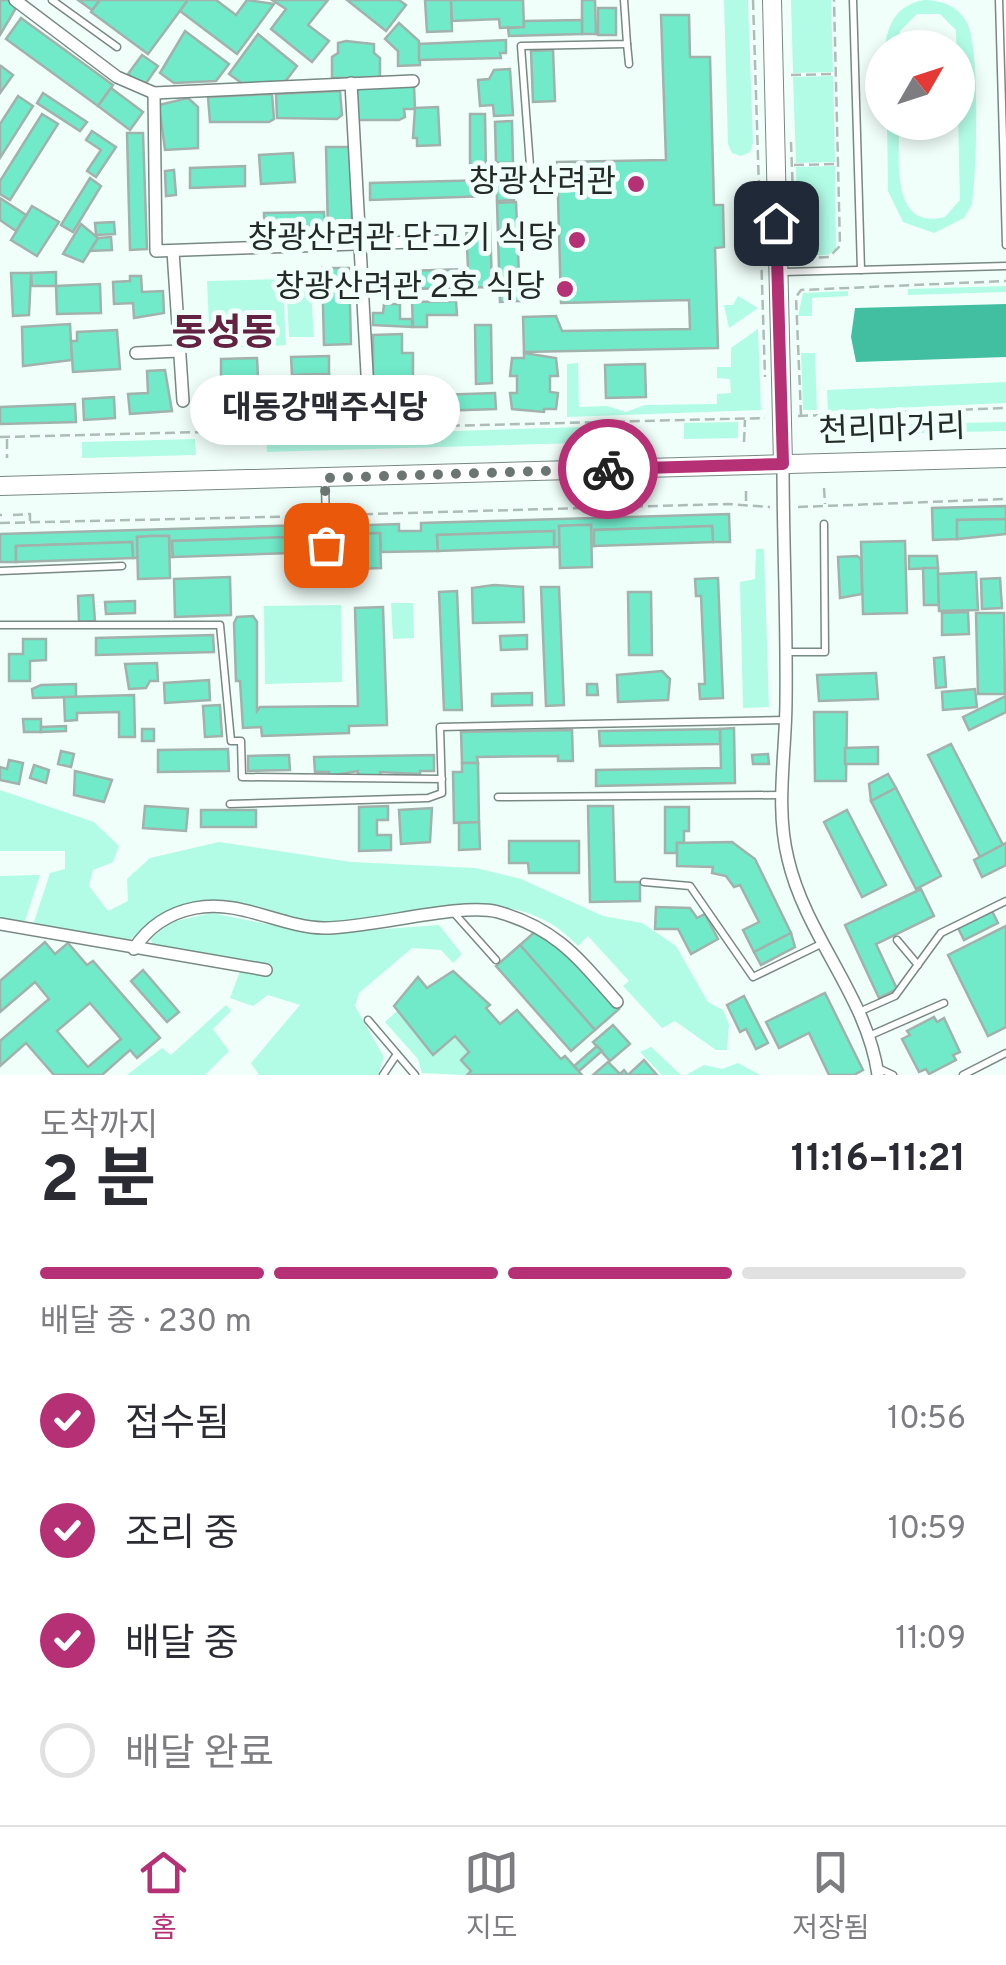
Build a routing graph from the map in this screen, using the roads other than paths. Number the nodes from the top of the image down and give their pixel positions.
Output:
1 (15, 0) edge
2 (52, 0) edge
3 (624, 0) edge
4 (772, 0) edge
5 (853, 0) edge
6 (998, 0) edge
7 (627, 44) junction
8 (117, 47) dead end
9 (629, 64) dead end
10 (413, 81) dead end
11 (351, 83) junction
12 (154, 92) junction
13 (531, 179) dead end
14 (443, 241) dead end
15 (363, 244) junction
16 (1006, 245) edge
17 (173, 251) junction
18 (1006, 266) edge
19 (861, 270) junction
20 (777, 272) junction
21 (180, 351) junction
22 (136, 352) dead end
23 (368, 392) dead end
24 (182, 401) dead end
25 (1006, 458) edge
26 (783, 464) junction
27 (325, 478) junction
28 (0, 486) edge
29 (824, 524) dead end
30 (122, 566) dead end
31 (0, 571) edge
32 (327, 575) dead end
33 (0, 625) edge
34 (787, 652) junction
35 (786, 720) junction
36 (442, 780) junction
37 (781, 796) junction
38 (498, 797) dead end
39 (230, 804) dead end
40 (644, 882) dead end
41 (1006, 901) edge
42 (454, 913) junction
43 (0, 924) edge
44 (897, 940) dead end
45 (822, 944) junction
46 (134, 950) junction
47 (496, 960) dead end
48 (918, 965) junction
49 (266, 970) dead end
50 (617, 1002) dead end
51 (944, 1002) dead end
52 (861, 1012) junction
53 (368, 1020) dead end
54 (872, 1035) junction
55 (1006, 1053) edge
56 (395, 1057) junction
57 (878, 1072) edge
58 (382, 1075) edge
59 (415, 1075) edge
60 (894, 1075) edge
61 (964, 1075) edge

1 - 12 street
2 - 8 lane
3 - 7 lane
4 - 20 main road
5 - 19 lane
6 - 16 lane
7 - 9 lane
7 - 13 lane
10 - 11 street
11 - 12 street
11 - 15 street
12 - 17 street
14 - 15 street
15 - 17 street
15 - 23 street
17 - 21 street
18 - 19 lane
19 - 20 lane
20 - 26 main road
21 - 22 street
21 - 24 street
25 - 26 main road, 천리마거리
26 - 27 main road, 천리마거리
26 - 34 street
27 - 28 main road, 천리마거리
27 - 32 lane
29 - 34 lane
30 - 31 lane
33 - 36 lane
34 - 35 street
35 - 36 lane
35 - 37 street
36 - 39 lane
37 - 38 lane
37 - 45 street
40 - 45 lane
41 - 48 lane
42 - 46 street
42 - 47 lane
42 - 50 street
43 - 46 street
44 - 48 lane
45 - 52 street
46 - 49 street
48 - 52 lane
51 - 54 lane
52 - 54 street
53 - 56 lane
54 - 57 street
55 - 61 lane
56 - 58 lane
56 - 59 lane
57 - 60 lane

